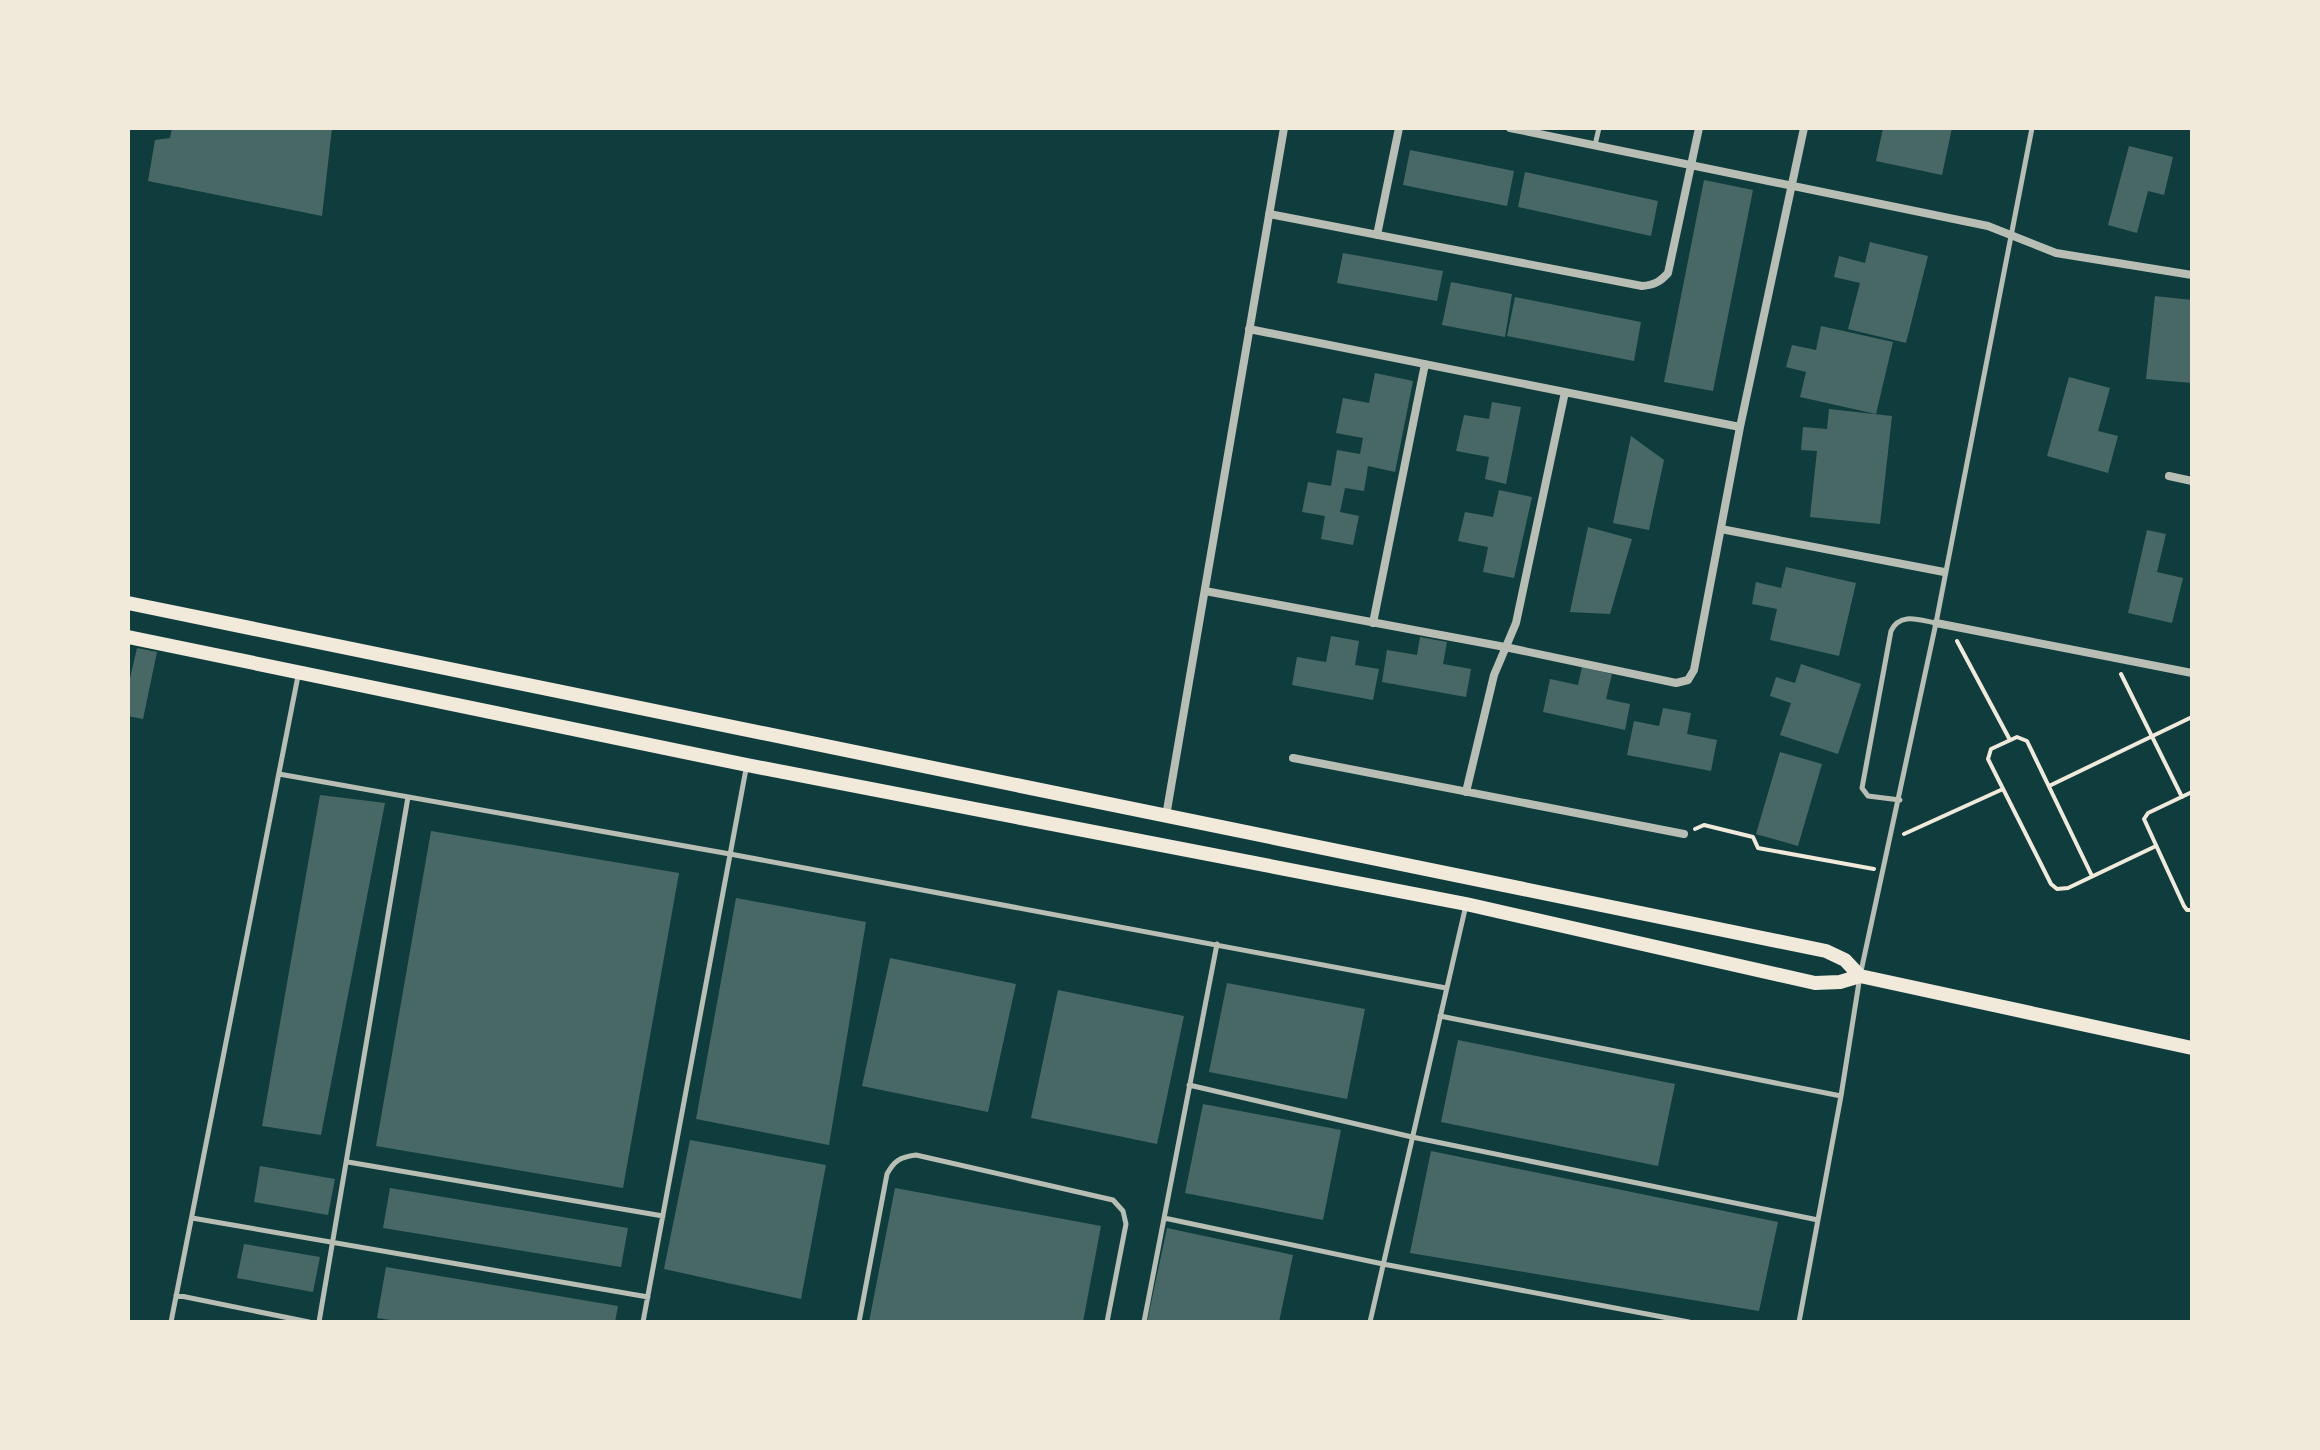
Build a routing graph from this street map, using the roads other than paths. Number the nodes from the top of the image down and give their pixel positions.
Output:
1 (1284, 128) edge
2 (1399, 128) edge
3 (1510, 128) edge
4 (1599, 128) edge
5 (1699, 128) edge
6 (1804, 128) edge
7 (2032, 128) edge
8 (1595, 145) junction
9 (1691, 164) junction
10 (1792, 186) junction
11 (1269, 214) junction
12 (2010, 234) junction
13 (1377, 235) junction
14 (2192, 275) edge
15 (1249, 329) junction
16 (1425, 364) junction
17 (1565, 392) junction
18 (1740, 427) junction
19 (2169, 476) dead end
20 (2192, 481) edge
21 (1721, 529) junction
22 (1944, 572) junction
23 (1205, 591) junction
24 (128, 603) edge
25 (1373, 623) junction
26 (1936, 623) junction
27 (128, 637) edge
28 (1505, 647) junction
29 (299, 671) junction
30 (2192, 673) edge
31 (1293, 758) dead end
32 (747, 765) junction
33 (279, 774) junction
34 (1466, 792) junction
35 (408, 797) junction
36 (1900, 800) junction
37 (1166, 816) junction
38 (1684, 834) road end
39 (730, 854) junction
40 (1466, 904) junction
41 (1217, 944) junction
42 (1860, 976) junction
43 (1446, 988) junction
44 (1440, 1016) junction
45 (2192, 1048) edge
46 (1189, 1085) junction
47 (1841, 1096) junction
48 (1412, 1137) junction
49 (348, 1162) junction
50 (663, 1216) junction
51 (192, 1218) junction
52 (1164, 1218) junction
53 (1818, 1220) junction
54 (335, 1243) junction
55 (1383, 1264) junction
56 (176, 1295) junction
57 (648, 1297) junction
58 (171, 1322) edge
59 (309, 1322) edge
60 (319, 1322) edge
61 (643, 1322) edge
62 (859, 1322) edge
63 (1107, 1322) edge
64 (1144, 1322) edge
65 (1370, 1322) edge
66 (1689, 1322) edge
67 (1799, 1322) edge

1 - 11 street
2 - 13 street
3 - 8 street
4 - 8 lane
5 - 9 street
6 - 10 street
7 - 12 lane
8 - 9 street
9 - 10 street
9 - 13 street
10 - 12 street
10 - 18 street
11 - 13 street
11 - 15 street
12 - 14 street
12 - 22 lane
15 - 16 street
15 - 23 street
16 - 17 street
16 - 25 street
17 - 18 street
17 - 28 street
18 - 21 street
19 - 20 street
21 - 22 street
21 - 28 street
22 - 26 lane
23 - 25 street
23 - 37 street
24 - 37 main road
25 - 28 street
26 - 30 street
26 - 36 lane
26 - 36 lane
27 - 29 main road
28 - 34 street
29 - 32 main road
29 - 33 lane
31 - 34 street
32 - 39 lane
32 - 40 main road
33 - 35 lane
33 - 51 lane
34 - 38 street
35 - 39 lane
35 - 49 lane
36 - 42 lane
37 - 42 main road
39 - 41 lane
39 - 50 lane
40 - 42 main road
40 - 43 lane
41 - 43 lane
41 - 46 lane
42 - 45 main road
42 - 47 lane
43 - 44 lane
44 - 47 lane
44 - 48 lane
46 - 48 lane
46 - 52 lane
47 - 53 lane
48 - 53 lane
48 - 55 lane
49 - 50 lane
49 - 54 lane
50 - 57 lane
51 - 54 lane
51 - 56 lane
52 - 55 lane
52 - 64 lane
53 - 67 lane
54 - 57 lane
54 - 60 lane
55 - 65 lane
55 - 66 lane
56 - 58 lane
56 - 59 lane
57 - 61 lane
62 - 63 lane

